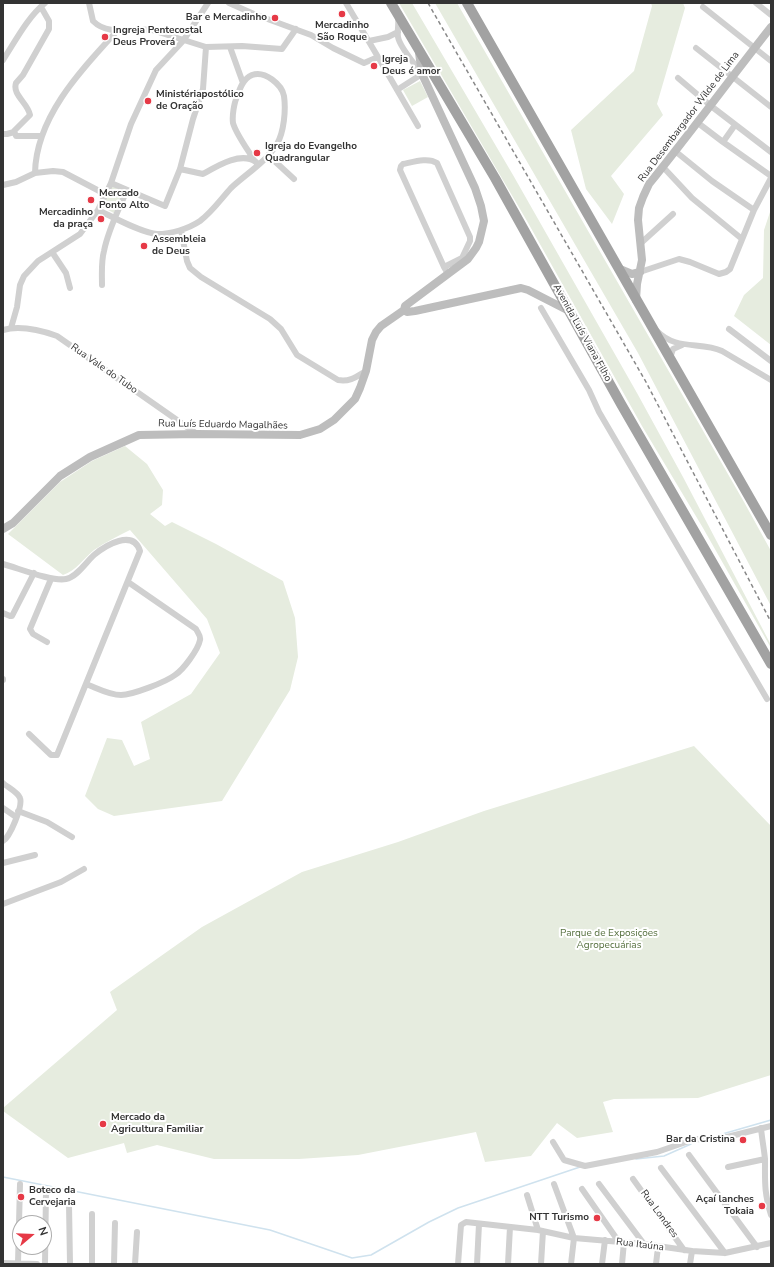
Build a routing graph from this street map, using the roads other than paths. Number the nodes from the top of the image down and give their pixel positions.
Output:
1 (90, 3) edge
2 (208, 3) edge
3 (229, 3) edge
4 (346, 3) edge
5 (391, 3) edge
6 (467, 3) edge
7 (756, 3) edge
8 (43, 5) edge
9 (703, 7) dead end
10 (396, 12) junction
11 (771, 15) edge
12 (771, 27) edge
13 (296, 29) junction
14 (117, 31) junction
15 (398, 32) junction
16 (183, 41) junction
17 (369, 41) junction
18 (206, 47) junction
19 (230, 47) junction
20 (696, 48) dead end
21 (754, 48) junction
22 (419, 51) junction
23 (378, 57) junction
24 (3, 60) edge
25 (771, 61) edge
26 (422, 74) junction
27 (732, 76) junction
28 (678, 78) dead end
29 (243, 82) junction
30 (397, 90) junction
31 (711, 106) junction
32 (771, 107) edge
33 (698, 122) junction
34 (735, 125) junction
35 (418, 126) dead end
36 (14, 132) junction
37 (3, 134) edge
38 (42, 136) junction
39 (723, 142) junction
40 (675, 151) junction
41 (771, 152) edge
42 (268, 155) junction
43 (256, 162) junction
44 (663, 167) junction
45 (180, 169) junction
46 (35, 173) junction
47 (771, 177) edge
48 (294, 179) dead end
49 (111, 183) junction
50 (3, 184) edge
51 (127, 190) junction
52 (105, 194) junction
53 (98, 210) junction
54 (754, 210) junction
55 (673, 214) dead end
56 (115, 218) junction
57 (181, 230) junction
58 (742, 239) junction
59 (641, 243) junction
60 (52, 252) junction
61 (620, 269) junction
62 (446, 270) junction
63 (640, 272) junction
64 (102, 285) dead end
65 (70, 288) dead end
66 (544, 298) junction
67 (636, 300) junction
68 (404, 310) junction
69 (569, 311) junction
70 (647, 319) junction
71 (11, 328) junction
72 (729, 329) dead end
73 (3, 330) edge
74 (682, 345) junction
75 (670, 360) junction
76 (771, 361) edge
77 (366, 371) junction
78 (771, 380) edge
79 (197, 434) junction
80 (3, 529) edge
81 (771, 534) edge
82 (3, 564) edge
83 (34, 573) junction
84 (51, 579) junction
85 (128, 582) junction
86 (3, 613) edge
87 (47, 642) dead end
88 (771, 664) edge
89 (86, 684) junction
90 (767, 699) dead end
91 (29, 734) dead end
92 (3, 783) edge
93 (3, 808) edge
94 (17, 814) junction
95 (72, 837) dead end
96 (3, 841) edge
97 (35, 855) dead end
98 (3, 863) edge
99 (84, 869) dead end
100 (3, 904) edge
101 (771, 1126) edge
102 (761, 1128) junction
103 (553, 1142) dead end
104 (689, 1155) dead end
105 (765, 1159) junction
106 (728, 1167) dead end
107 (661, 1168) dead end
108 (633, 1179) dead end
109 (20, 1184) dead end
110 (554, 1184) dead end
111 (599, 1184) dead end
112 (582, 1189) dead end
113 (46, 1191) dead end
114 (527, 1195) dead end
115 (70, 1204) dead end
116 (92, 1214) dead end
117 (771, 1214) edge
118 (115, 1223) dead end
119 (479, 1224) junction
120 (510, 1227) junction
121 (540, 1230) junction
122 (137, 1232) dead end
123 (574, 1238) junction
124 (605, 1240) junction
125 (621, 1242) junction
126 (771, 1243) edge
127 (644, 1244) junction
128 (658, 1247) junction
129 (757, 1247) junction
130 (684, 1250) junction
131 (692, 1251) junction
132 (725, 1253) junction
133 (4, 1263) edge
134 (18, 1263) edge
135 (37, 1264) edge
136 (45, 1264) edge
137 (70, 1264) edge
138 (92, 1264) edge
139 (114, 1264) edge
140 (135, 1264) edge
141 (458, 1264) edge
142 (477, 1264) edge
143 (508, 1264) edge
144 (541, 1264) edge
145 (571, 1264) edge
146 (602, 1264) edge
147 (622, 1264) edge
148 (656, 1264) edge
149 (690, 1264) edge

1 - 14 street
2 - 16 street
3 - 13 street
4 - 17 street
5 - 10 highway, Avenida Luís Viana Filho
6 - 61 highway
7 - 11 street
8 - 24 street
8 - 36 street
9 - 21 street
10 - 15 street
10 - 22 highway, Avenida Luís Viana Filho
12 - 21 main road, Rua Desembargador Wilde de Lima
13 - 19 street
13 - 23 street
14 - 16 street
14 - 38 street
15 - 17 street
15 - 26 street
16 - 18 street
16 - 49 street
17 - 23 street
18 - 19 street
18 - 45 street
19 - 29 street
20 - 27 street
21 - 25 street
21 - 27 main road, Rua Desembargador Wilde de Lima
22 - 26 main road, Rua Luís Eduardo Magalhães
22 - 69 highway, Avenida Luís Viana Filho
23 - 30 street
26 - 30 street
26 - 62 main road, Rua Luís Eduardo Magalhães
27 - 31 main road, Rua Desembargador Wilde de Lima
27 - 32 street
28 - 31 street
29 - 42 street
29 - 43 street
30 - 35 street
31 - 33 main road, Rua Desembargador Wilde de Lima
31 - 34 street
33 - 39 street
33 - 40 main road, Rua Desembargador Wilde de Lima
34 - 39 street
34 - 41 street
36 - 37 street
36 - 38 street
38 - 46 street
39 - 47 street
40 - 44 main road, Rua Desembargador Wilde de Lima
40 - 54 street
42 - 43 street
42 - 48 street
43 - 45 street
43 - 57 street
44 - 58 street
44 - 59 main road, Rua Desembargador Wilde de Lima
45 - 51 street
46 - 50 street
46 - 52 street
47 - 54 street
49 - 51 street
49 - 52 street
51 - 56 street
52 - 53 street
53 - 56 street
53 - 60 street
54 - 58 street
55 - 59 street
56 - 57 street
56 - 64 street
57 - 77 street
58 - 63 street
59 - 63 main road, Rua Desembargador Wilde de Lima
60 - 65 street
60 - 71 street
61 - 63 main road
61 - 67 highway
62 - 62 street
62 - 68 main road, Rua Luís Eduardo Magalhães
63 - 67 main road, Rua Desembargador Wilde de Lima
66 - 68 main road
66 - 69 main road
66 - 90 street
67 - 70 highway
68 - 77 main road, Rua Luís Eduardo Magalhães
69 - 88 highway, Avenida Luís Viana Filho
70 - 74 street
70 - 75 highway
71 - 73 street, Rua Vale do Tubo
71 - 79 street, Rua Vale do Tubo
72 - 76 street
74 - 75 street
74 - 78 street
75 - 81 highway
77 - 79 main road, Rua Luís Eduardo Magalhães
79 - 80 main road, Rua Luís Eduardo Magalhães
82 - 83 street
83 - 84 street
83 - 86 street
84 - 85 street
84 - 87 street
85 - 89 street
85 - 89 street
89 - 91 street
92 - 94 street
93 - 94 street
94 - 95 street
94 - 96 street
97 - 98 street
99 - 100 street
101 - 102 street
102 - 103 street
102 - 105 street
104 - 129 street
105 - 106 street
105 - 117 street
107 - 132 street
108 - 130 street, Rua Londres
109 - 134 street
110 - 123 street
111 - 127 street
112 - 125 street
113 - 136 street
114 - 121 street
115 - 137 street
116 - 138 street
118 - 139 street
119 - 120 street, Rua Itaúna
119 - 141 street, Rua Itaúna
119 - 142 street
120 - 121 street, Rua Itaúna
120 - 143 street
121 - 123 street, Rua Itaúna
121 - 144 street
122 - 140 street
123 - 124 street, Rua Itaúna
123 - 145 street
124 - 125 street, Rua Itaúna
124 - 146 street
125 - 127 street, Rua Itaúna
125 - 147 street
126 - 129 street, Rua Itaúna
127 - 128 street, Rua Itaúna
128 - 130 street, Rua Itaúna
128 - 148 street
129 - 132 street, Rua Itaúna
130 - 131 street, Rua Itaúna
131 - 132 street, Rua Itaúna
131 - 149 street
133 - 134 street
134 - 135 street

